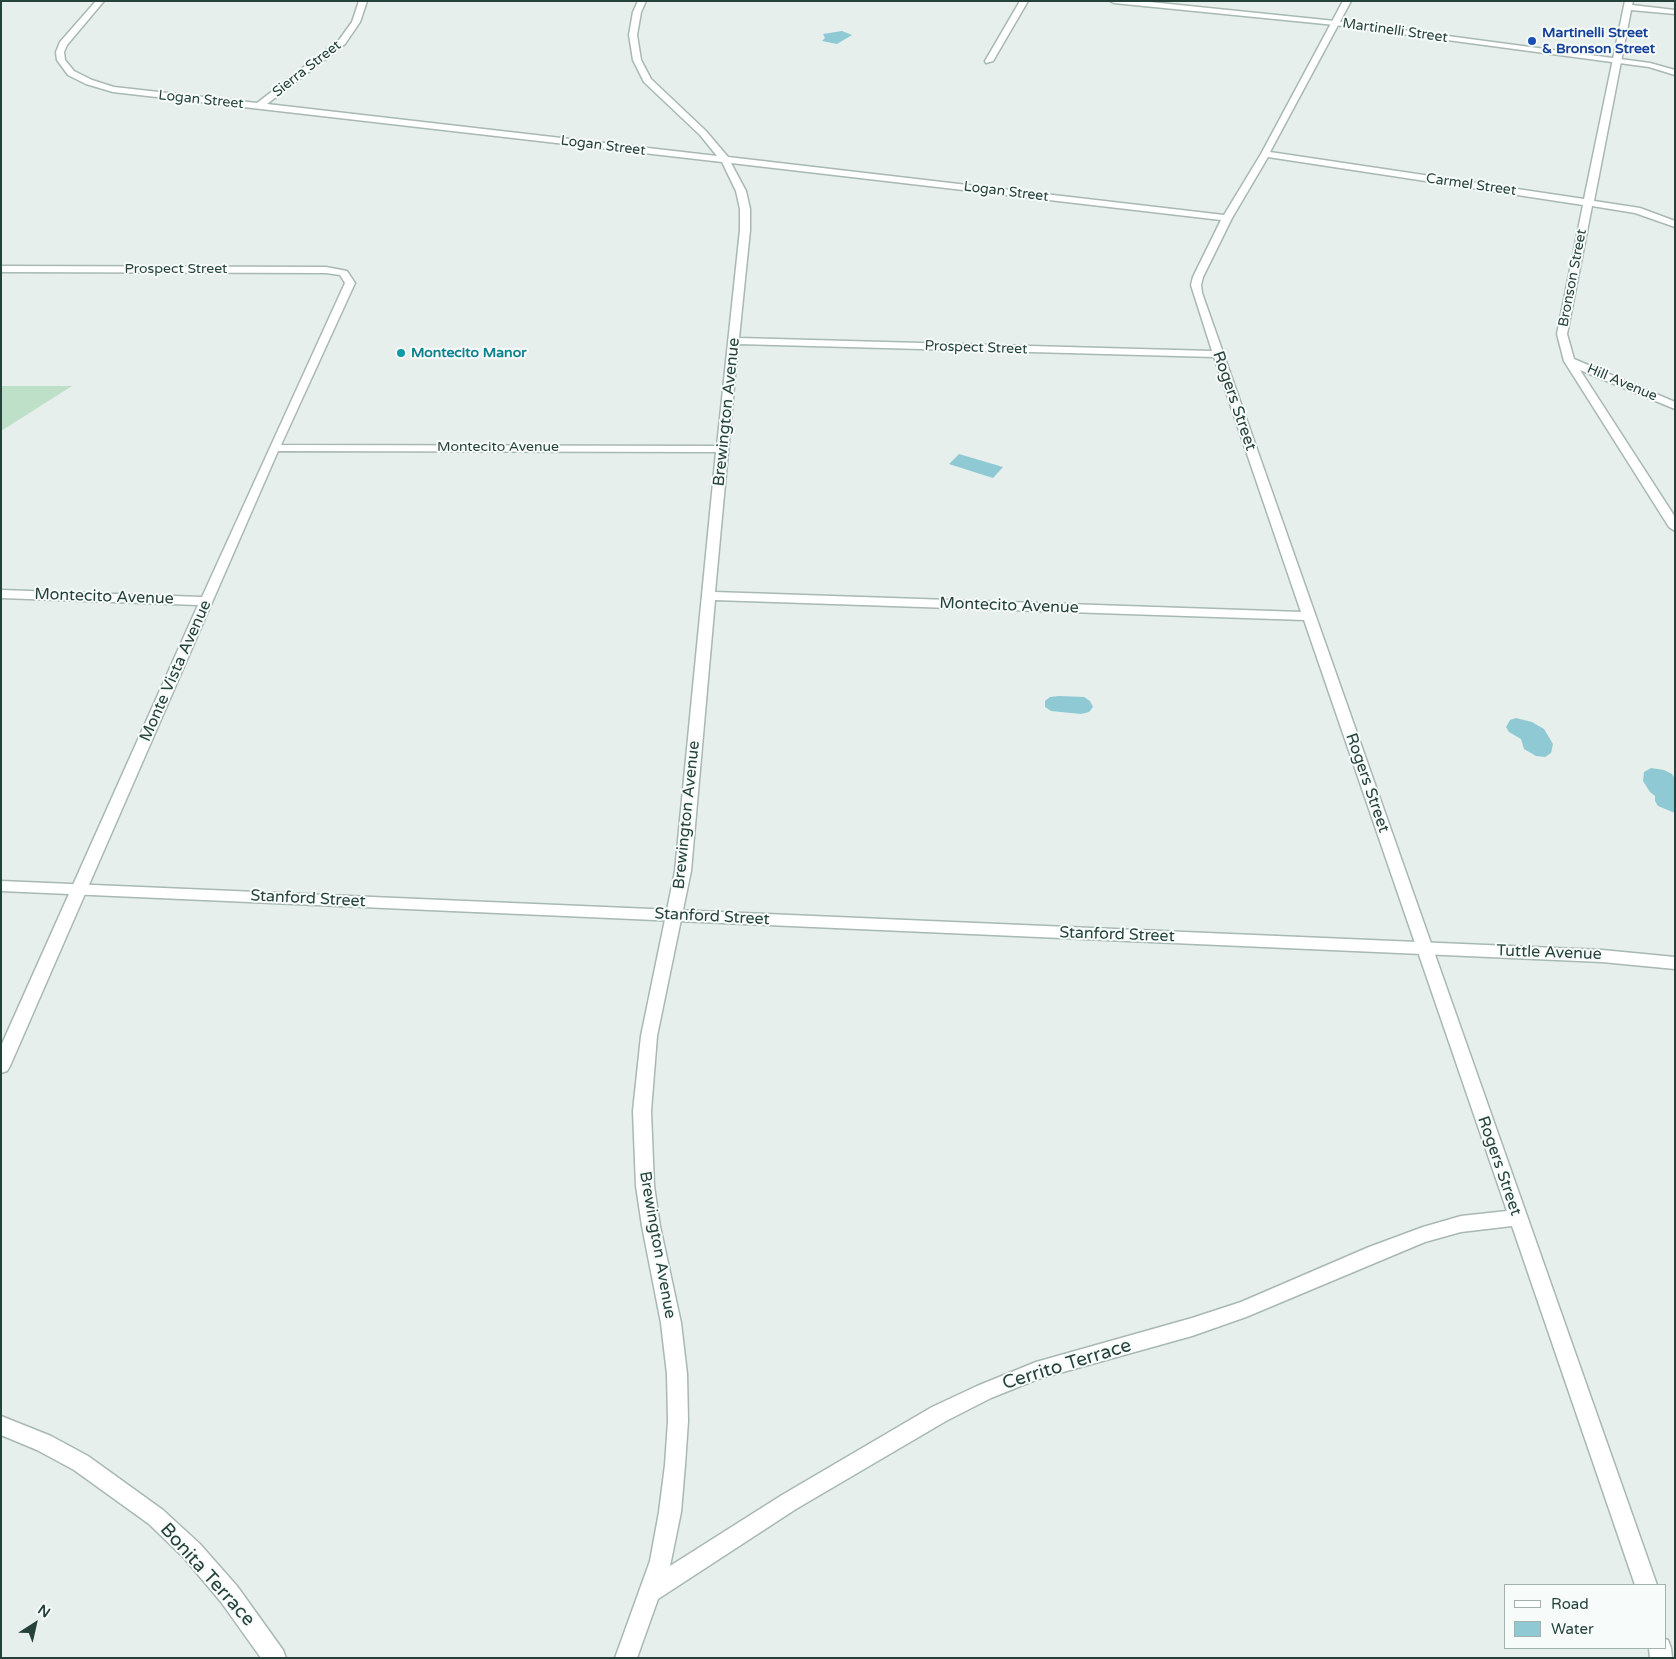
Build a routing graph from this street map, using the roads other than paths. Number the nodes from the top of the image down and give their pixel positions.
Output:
1 (100, 1) edge
2 (362, 1) edge
3 (642, 1) edge
4 (1024, 1) edge
5 (1114, 1) edge
6 (1347, 1) edge
7 (1629, 4) edge
8 (1675, 12) edge
9 (1335, 23) junction
10 (989, 61) dead end
11 (1618, 61) junction
12 (1675, 73) edge
13 (258, 106) junction
14 (1265, 154) junction
15 (725, 160) junction
16 (1588, 203) junction
17 (1227, 218) junction
18 (1675, 224) edge
19 (1, 269) edge
20 (348, 278) joint
21 (734, 341) junction
22 (1217, 354) junction
23 (1569, 361) junction
24 (1675, 406) edge
25 (274, 448) junction
26 (722, 449) junction
27 (1675, 527) edge
28 (1, 594) edge
29 (709, 596) junction
30 (207, 601) junction
31 (1308, 616) junction
32 (1, 886) edge
33 (80, 889) junction
34 (674, 916) junction
35 (1424, 948) junction
36 (1675, 963) edge
37 (1, 1066) edge
38 (1518, 1218) junction
39 (1, 1425) edge
40 (1646, 1584) edge
41 (651, 1591) junction
42 (275, 1658) edge
43 (626, 1658) edge

1 - 13 street, Logan Street
2 - 13 street, Sierra Street
3 - 15 street, Brewington Avenue
4 - 10 street
5 - 9 street, Martinelli Street
6 - 9 street, Rogers Street
7 - 8 street
7 - 11 street, Bronson Street
9 - 11 street, Martinelli Street
9 - 14 street, Rogers Street
11 - 12 street, Martinelli Street
11 - 16 street, Bronson Street
13 - 15 street, Logan Street
14 - 16 street, Carmel Street
14 - 17 street, Rogers Street
15 - 17 street, Logan Street
15 - 21 street, Brewington Avenue
16 - 18 street, Carmel Street
16 - 23 street, Bronson Street
17 - 22 street, Rogers Street
19 - 20 street, Prospect Street
20 - 25 street, Monte Vista Avenue
21 - 22 street, Prospect Street
21 - 26 street, Brewington Avenue
22 - 31 street, Rogers Street
23 - 24 street, Hill Avenue
23 - 27 street, Bronson Street
25 - 26 street, Montecito Avenue
25 - 30 street, Monte Vista Avenue
26 - 29 street, Brewington Avenue
28 - 30 street, Montecito Avenue
29 - 31 street, Montecito Avenue
29 - 34 street, Brewington Avenue
30 - 33 street, Monte Vista Avenue
31 - 35 street, Rogers Street
32 - 33 street, Stanford Street
33 - 34 street, Stanford Street
33 - 37 street, Monte Vista Avenue
34 - 35 street, Stanford Street
34 - 41 street, Brewington Avenue
35 - 36 street, Tuttle Avenue
35 - 38 street, Rogers Street
38 - 40 street, Rogers Street
38 - 41 street, Cerrito Terrace
39 - 42 street, Bonita Terrace
41 - 43 street, Brewington Avenue

